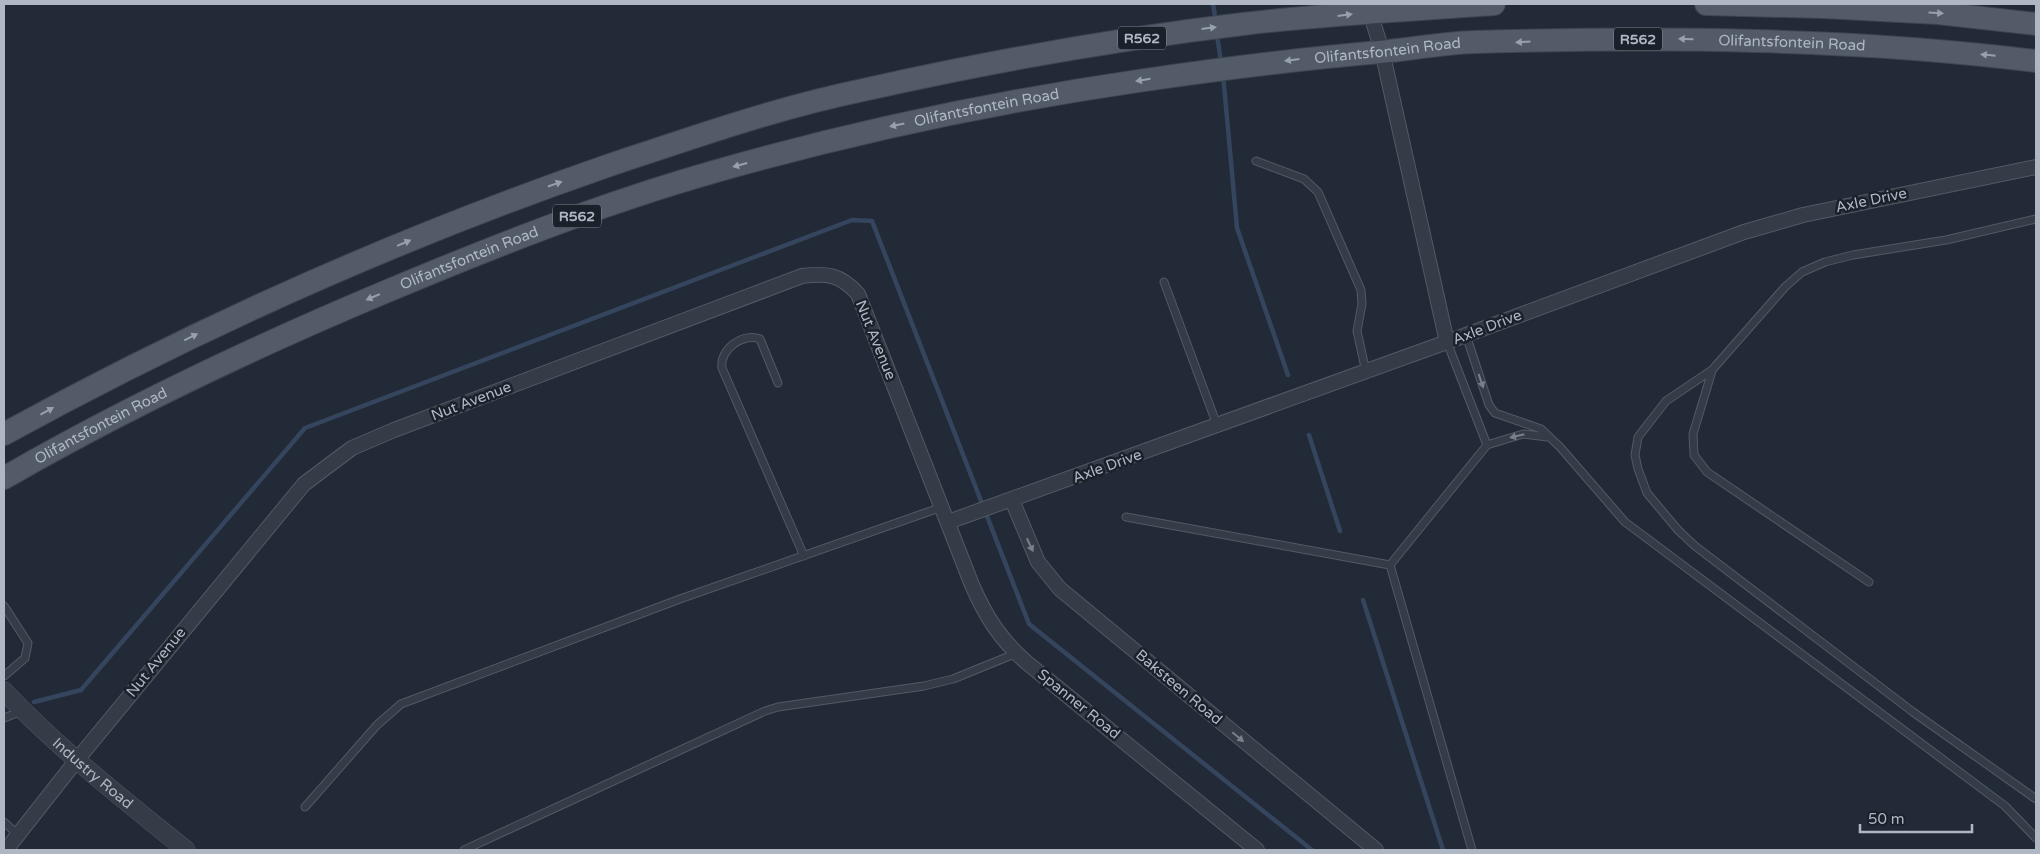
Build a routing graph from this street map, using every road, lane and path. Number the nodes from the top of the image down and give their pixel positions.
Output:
1 (1306, 4) edge
2 (1494, 4) edge
3 (1706, 4) edge
4 (1369, 8) edge
5 (1239, 24) junction
6 (2036, 24) edge
7 (1382, 52) junction
8 (2036, 61) edge
9 (1256, 161) dead end
10 (2036, 167) edge
11 (2036, 219) edge
12 (1164, 282) dead end
13 (1466, 335) junction
14 (1447, 342) junction
15 (1712, 370) junction
16 (1366, 372) junction
17 (778, 383) dead end
18 (1218, 425) junction
19 (4, 434) edge
20 (1548, 437) junction
21 (1487, 446) junction
22 (4, 478) edge
23 (1012, 500) junction
24 (942, 507) junction
25 (1126, 517) dead end
26 (948, 522) junction
27 (804, 556) junction
28 (1390, 565) junction
29 (1869, 582) dead end
30 (4, 606) edge
31 (1017, 653) junction
32 (4, 676) edge
33 (4, 691) edge
34 (22, 711) junction
35 (4, 718) edge
36 (76, 761) junction
37 (2036, 799) edge
38 (305, 807) dead end
39 (4, 822) edge
40 (18, 835) junction
41 (2036, 838) edge
42 (6, 850) edge
43 (186, 850) edge
44 (464, 850) edge
45 (1257, 850) edge
46 (1376, 850) edge
47 (1472, 850) edge

1 - 5 main road
2 - 4 main road, R562
3 -> 6 main road
5 -> 4 main road, R562
4 - 7 street
19 -> 5 main road, R562
8 -> 7 main road, Olifantsfontein Road / R562
7 - 14 street
7 -> 22 main road, Olifantsfontein Road / R562
9 - 16 lane
10 - 13 street, Axle Drive
11 - 15 lane
12 - 18 lane
13 - 14 street, Axle Drive
13 -> 20 lane
14 - 16 street, Axle Drive
14 - 21 lane
15 - 29 lane
15 - 37 lane
16 - 18 street, Axle Drive
17 - 27 lane
18 - 23 street, Axle Drive
20 -> 21 lane
20 - 41 lane
21 - 28 lane
23 - 26 street, Axle Drive
23 -> 46 street, Baksteen Road
24 - 26 street, Nut Avenue
24 - 27 lane
24 - 36 street, Nut Avenue
25 - 28 lane
26 - 31 street, Spanner Road
27 - 38 lane
28 - 47 lane
30 - 32 lane
31 - 44 lane
31 - 45 street, Spanner Road
33 - 34 street, Industry Road
34 - 35 lane
34 - 36 street, Industry Road
36 - 40 street, Nut Avenue
36 - 43 street, Industry Road
39 - 40 lane
40 - 42 street, Nut Avenue

